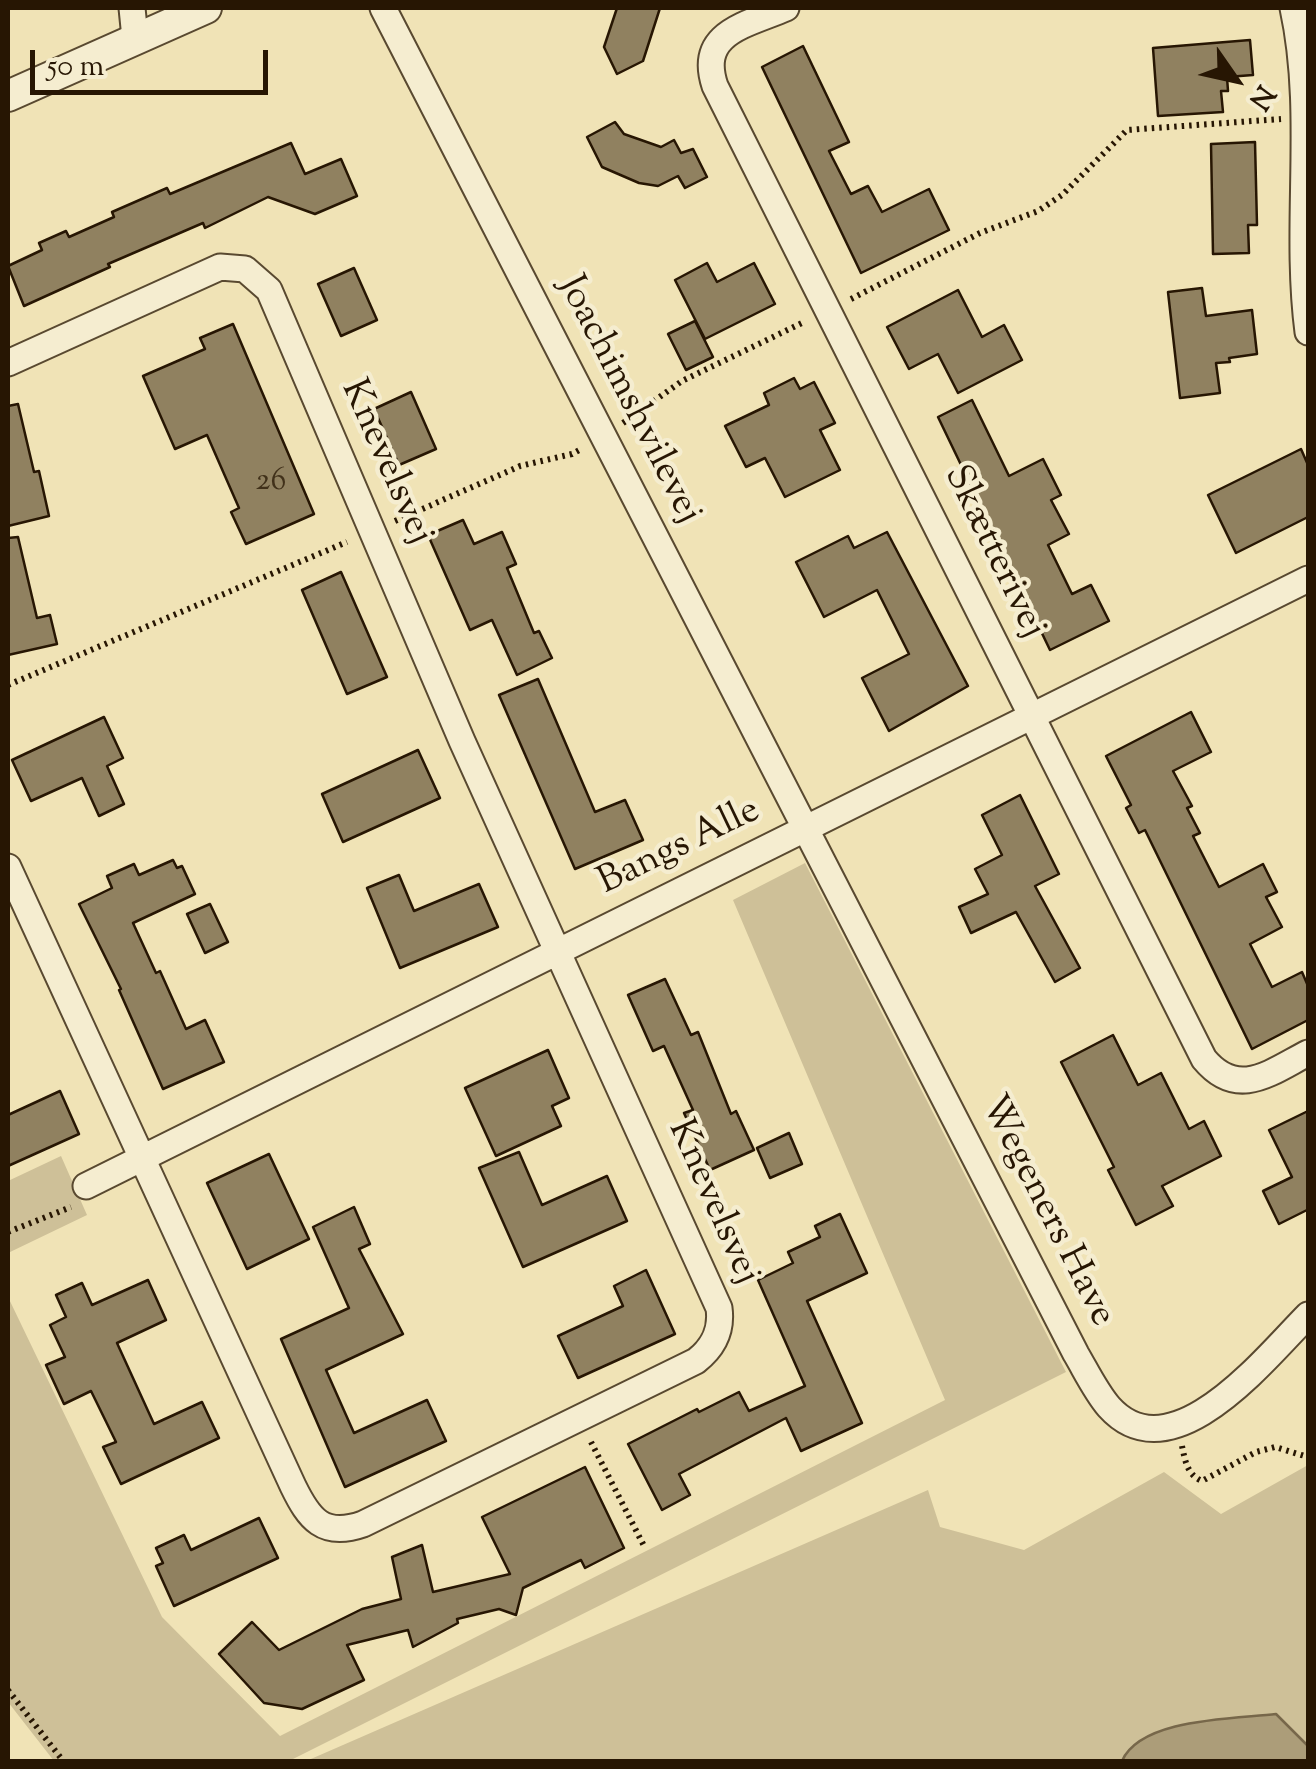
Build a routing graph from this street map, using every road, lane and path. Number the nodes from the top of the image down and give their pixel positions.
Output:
1 (132, 8) edge
2 (206, 8) edge
3 (383, 8) edge
4 (786, 8) edge
5 (1293, 8) edge
6 (135, 38) junction
7 (8, 96) edge
8 (1302, 118) junction
9 (980, 233) dead end
10 (1308, 332) edge
11 (8, 363) edge
12 (1308, 579) edge
13 (237, 591) dead end
14 (8, 685) edge
15 (1031, 716) junction
16 (805, 829) junction
17 (8, 866) edge
18 (557, 952) junction
19 (1308, 1053) edge
20 (142, 1158) junction
21 (86, 1186) joint
22 (8, 1232) edge
23 (1308, 1315) edge
24 (579, 1418) junction
25 (1176, 1425) junction
26 (1308, 1457) edge
27 (644, 1546) dead end
28 (8, 1690) edge
29 (64, 1762) edge

1 - 6 street
2 - 6 street
3 - 16 street, Joachimshvilevej
4 - 15 street, Skætterivej
5 - 8 street
6 - 7 street
8 - 9 path
8 - 10 street
11 - 18 street, Knevelsvej
12 - 15 street, Bangs Alle
13 - 14 path
15 - 16 street, Bangs Alle
15 - 19 street, Skætterivej
16 - 18 street, Bangs Alle
16 - 25 street, Wegeners Have
17 - 20 street, Knevelsvej
18 - 20 street, Bangs Alle
18 - 24 street, Knevelsvej
20 - 21 street, Bangs Alle
20 - 24 street, Knevelsvej
21 - 22 path
23 - 25 street
24 - 27 path
25 - 26 path
28 - 29 path

